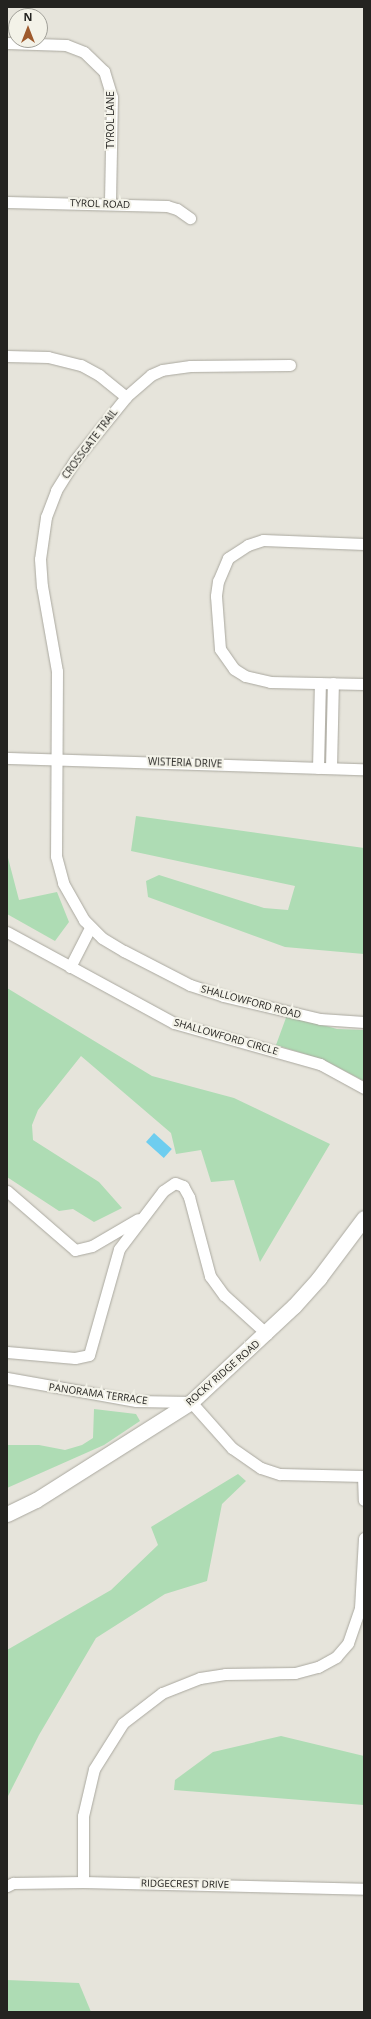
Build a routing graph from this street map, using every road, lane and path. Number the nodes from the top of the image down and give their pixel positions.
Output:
1 (7, 43) edge
2 (7, 202) edge
3 (110, 204) junction
4 (190, 218) dead end
5 (7, 356) edge
6 (290, 365) dead end
7 (126, 397) junction
8 (364, 544) edge
9 (320, 683) junction
10 (333, 683) junction
11 (364, 684) edge
12 (7, 758) edge
13 (57, 759) junction
14 (318, 768) junction
15 (331, 768) junction
16 (364, 768) edge
17 (90, 928) junction
18 (7, 932) edge
19 (70, 967) junction
20 (364, 1022) edge
21 (364, 1088) edge
22 (7, 1191) edge
23 (144, 1216) junction
24 (364, 1218) edge
25 (267, 1334) junction
26 (7, 1352) edge
27 (7, 1378) edge
28 (191, 1402) junction
29 (364, 1476) edge
30 (364, 1500) edge
31 (7, 1514) edge
32 (364, 1538) edge
33 (83, 1882) junction
34 (7, 1886) edge
35 (364, 1889) edge

1 - 3 street, TYROL LANE
2 - 3 street, TYROL ROAD
3 - 4 street, TYROL ROAD
5 - 7 street
6 - 7 street, CROSSGATE TRAIL
7 - 13 street, CROSSGATE TRAIL
8 - 9 street
9 - 10 street
9 - 14 street
10 - 11 street
10 - 15 street
12 - 13 street, WISTERIA DRIVE
13 - 14 street, WISTERIA DRIVE
13 - 17 street, SHALLOWFORD ROAD
14 - 15 street, WISTERIA DRIVE
15 - 16 street, WISTERIA DRIVE
17 - 19 street
17 - 20 street, SHALLOWFORD ROAD
18 - 19 street, SHALLOWFORD CIRCLE
19 - 21 street, SHALLOWFORD CIRCLE
22 - 23 street
23 - 25 street
23 - 26 street
24 - 25 main road, ROCKY RIDGE ROAD
25 - 28 main road, ROCKY RIDGE ROAD
27 - 28 street, PANORAMA TERRACE
28 - 29 street
28 - 31 main road, ROCKY RIDGE ROAD
29 - 30 street
32 - 33 street
33 - 34 street, RIDGECREST DRIVE
33 - 35 street, RIDGECREST DRIVE

